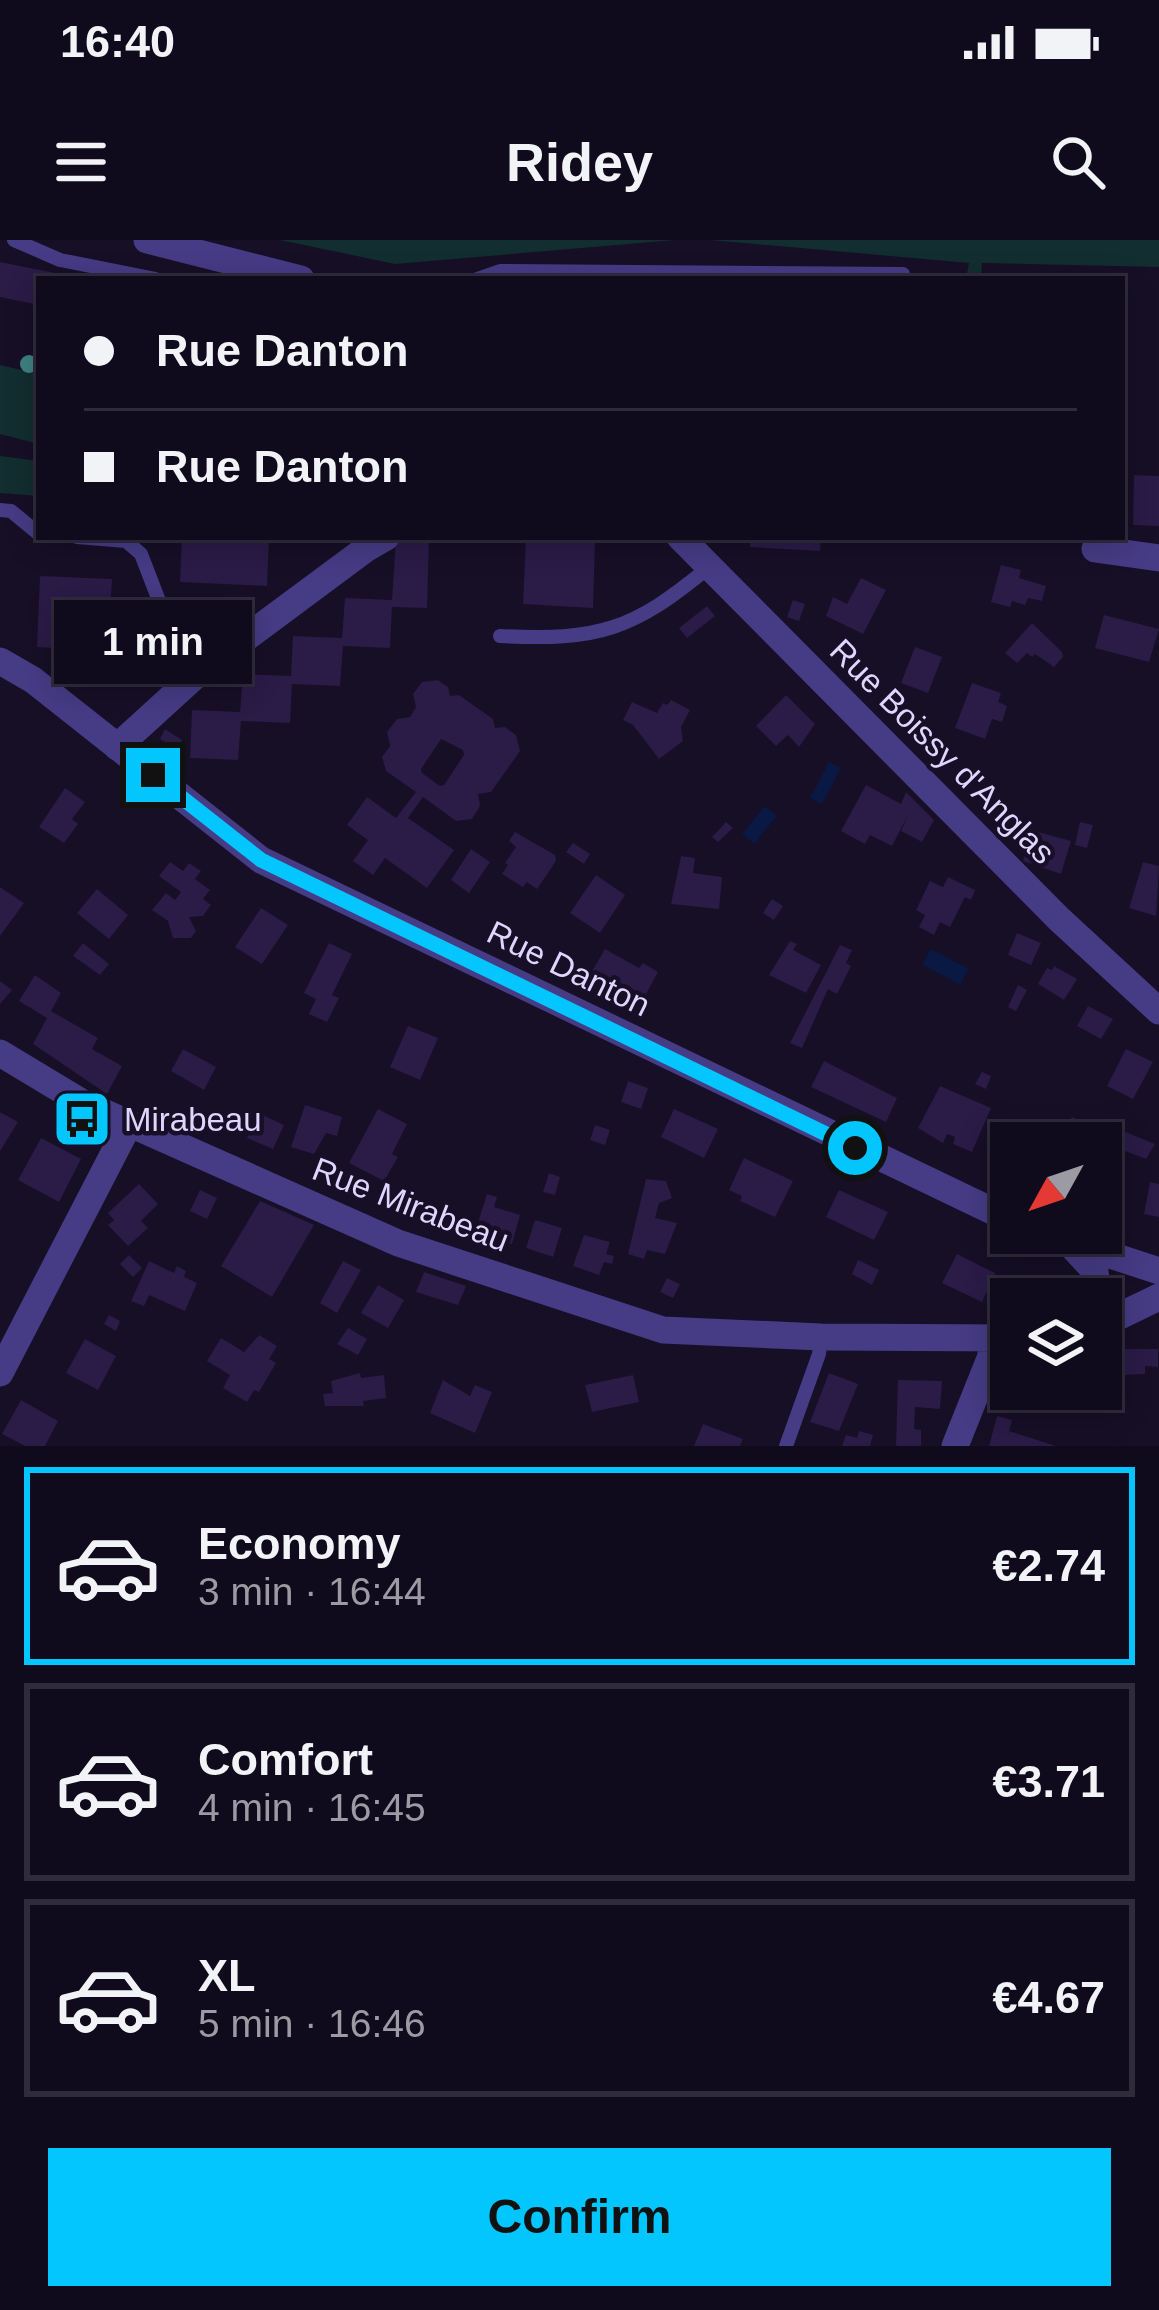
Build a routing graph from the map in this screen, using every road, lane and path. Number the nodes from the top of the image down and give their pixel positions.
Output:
1 (14, 240) edge
2 (147, 240) edge
3 (903, 274) dead end
4 (141, 276) edge
5 (289, 276) edge
6 (487, 276) edge
7 (0, 510) edge
8 (36, 532) edge
9 (114, 540) edge
10 (381, 540) edge
11 (683, 540) edge
12 (1095, 549) dead end
13 (1159, 558) edge
14 (710, 567) junction
15 (500, 637) dead end
16 (0, 662) edge
17 (196, 675) junction
18 (117, 747) junction
19 (1159, 1011) edge
20 (0, 1053) edge
21 (129, 1124) junction
22 (990, 1210) edge
23 (1074, 1254) edge
24 (1105, 1254) edge
25 (1159, 1271) edge
26 (1096, 1278) edge
27 (1159, 1297) edge
28 (1122, 1315) edge
29 (821, 1337) junction
30 (990, 1338) edge
31 (990, 1358) edge
32 (0, 1373) edge
33 (786, 1446) edge
34 (955, 1446) edge

1 - 4 lane
2 - 5 street
3 - 6 lane
7 - 8 lane
9 - 17 lane
10 - 17 street
11 - 14 street, Rue Boissy d'Anglas
12 - 13 street
14 - 15 lane
14 - 19 street, Rue Boissy d'Anglas
16 - 18 street, Rue Danton
17 - 18 street
18 - 22 street, Rue Danton
20 - 21 street, Rue Mirabeau
21 - 29 street, Rue Mirabeau
21 - 32 street
23 - 26 street
24 - 25 street
27 - 28 street
29 - 30 street, Rue Mirabeau
29 - 33 lane
31 - 34 street

